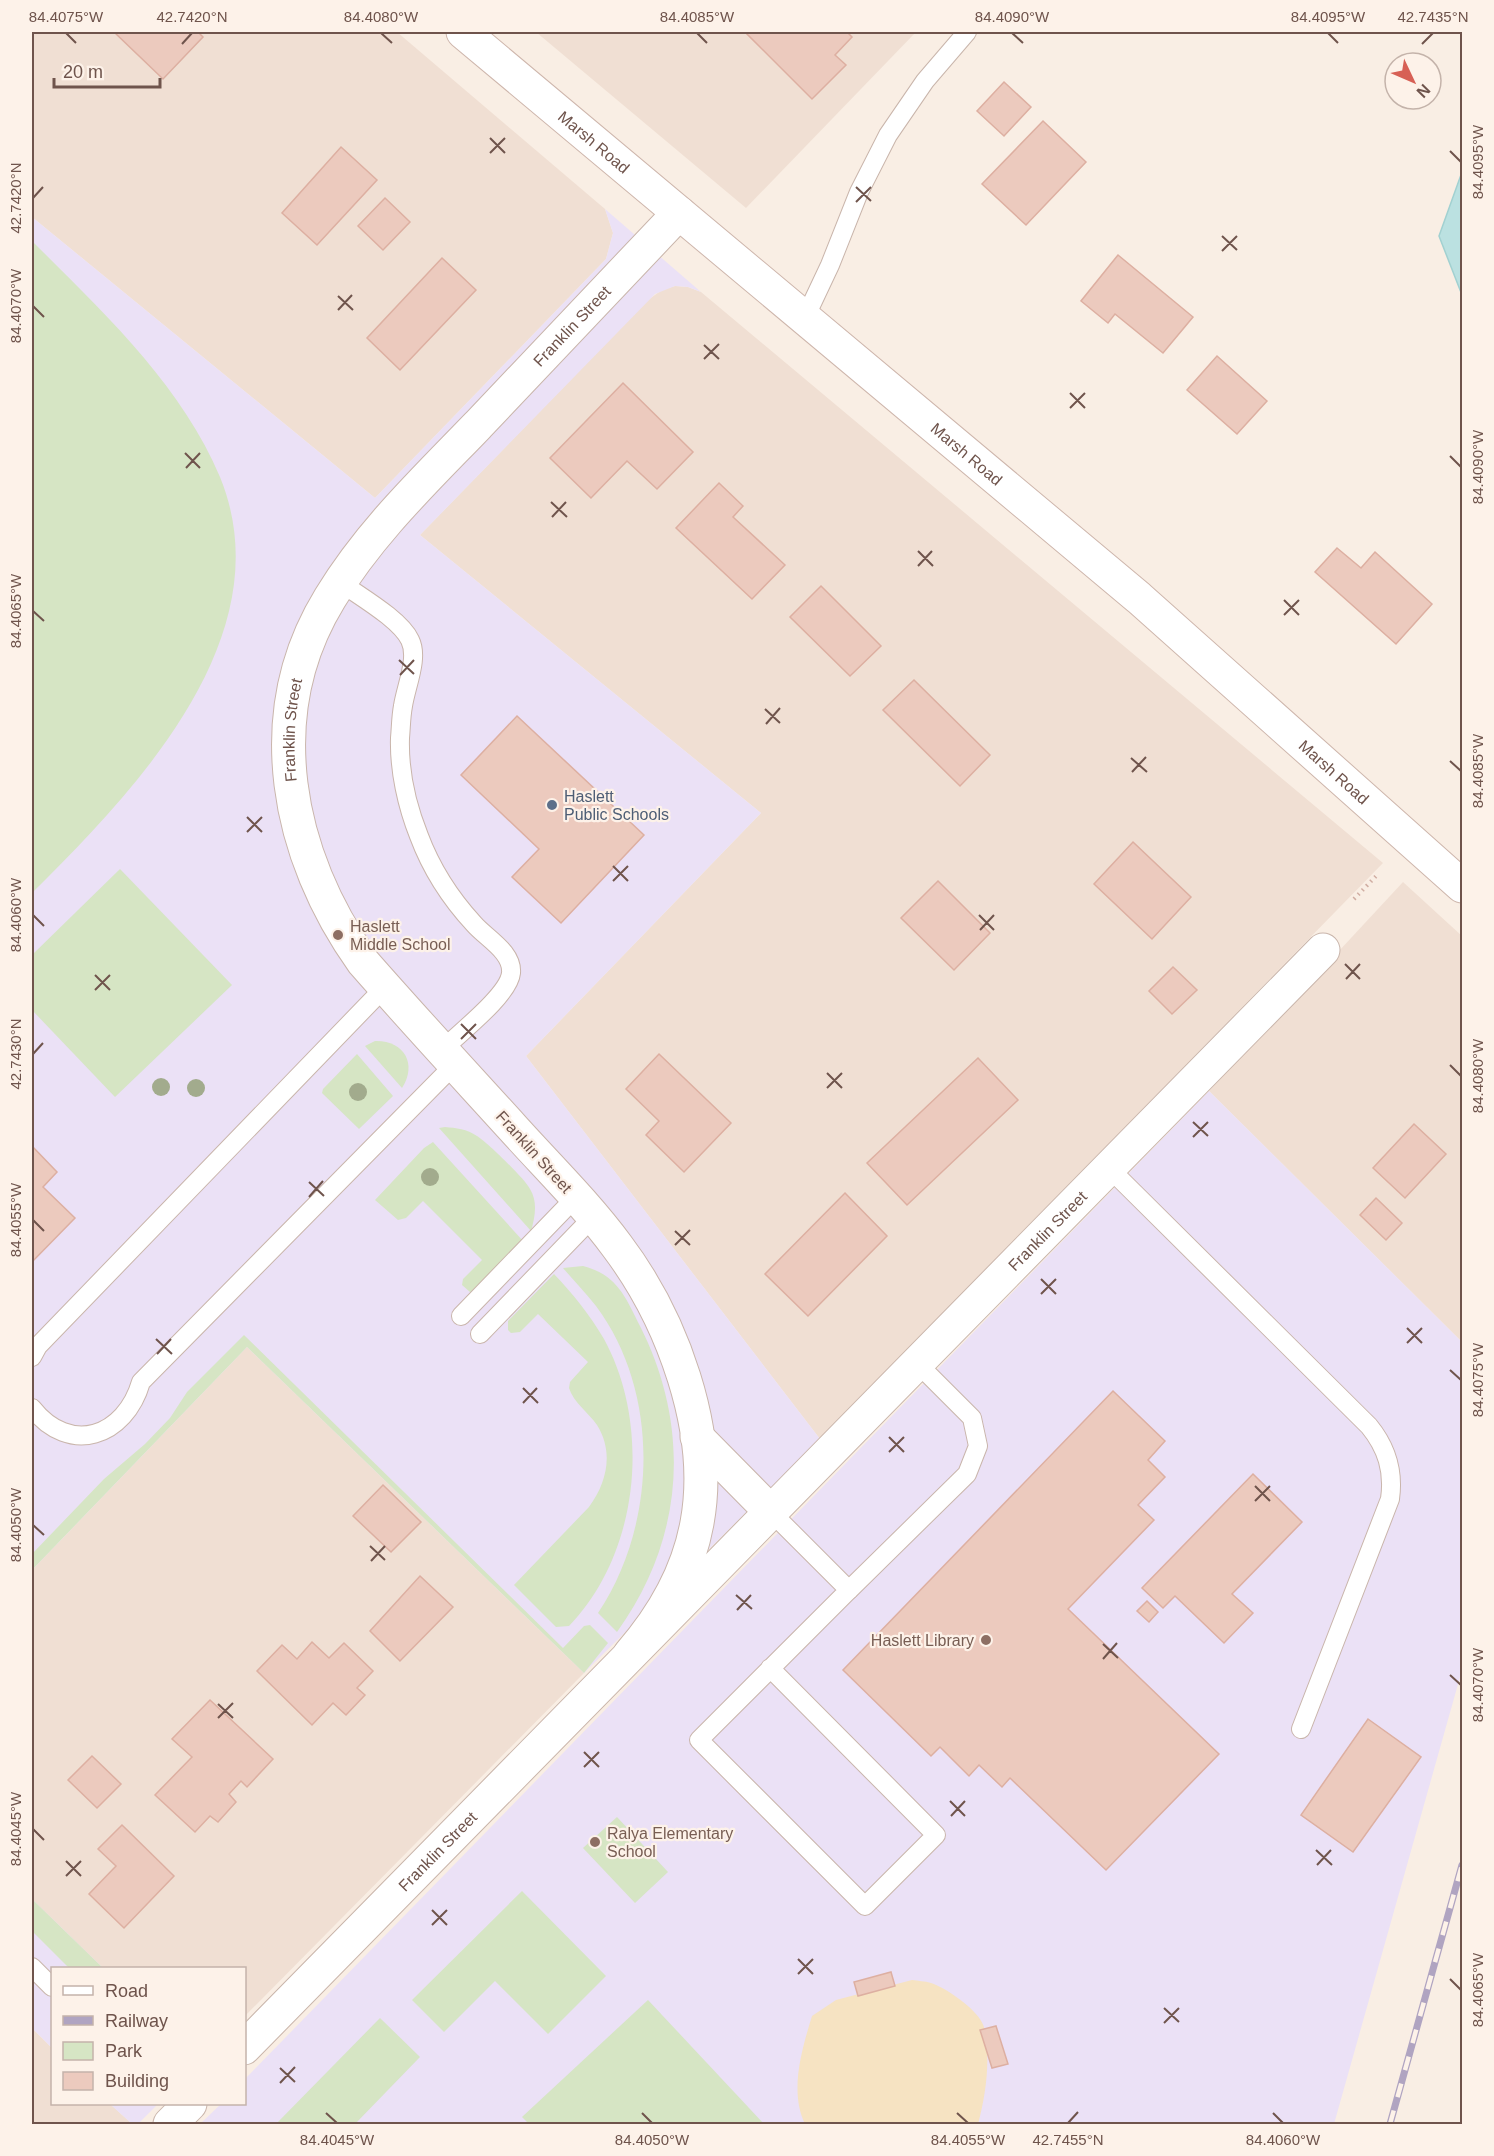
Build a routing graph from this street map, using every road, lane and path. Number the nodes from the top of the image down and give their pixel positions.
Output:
1 (463, 32) edge
2 (967, 32) edge
3 (679, 213) junction
4 (805, 318) junction
5 (340, 582) junction
6 (1378, 874) dead end
7 (1462, 886) edge
8 (1354, 899) dead end
9 (1323, 950) dead end
10 (385, 987) junction
11 (448, 1057) junction
12 (1109, 1168) junction
13 (584, 1207) junction
14 (461, 1316) dead end
15 (480, 1334) dead end
16 (32, 1357) edge
17 (918, 1364) junction
18 (32, 1408) edge
19 (697, 1437) junction
20 (772, 1513) junction
21 (849, 1590) junction
22 (630, 1654) junction
23 (770, 1668) junction
24 (1301, 1729) dead end
25 (32, 1966) edge
26 (51, 1986) edge
27 (246, 2046) edge

1 - 3 street, Marsh Road
2 - 4 lane
3 - 4 street, Marsh Road
3 - 5 street, Franklin Street
4 - 7 street, Marsh Road
5 - 10 street, Franklin Street
5 - 11 lane
6 - 8 path
9 - 12 street, Franklin Street
10 - 11 street, Franklin Street
10 - 16 lane
11 - 13 street, Franklin Street
11 - 18 lane
12 - 17 street, Franklin Street
12 - 24 lane
13 - 14 lane
13 - 15 lane
13 - 19 street, Franklin Street
17 - 20 street, Franklin Street
17 - 21 lane
19 - 20 street
19 - 22 street, Franklin Street
20 - 21 lane
20 - 22 street, Franklin Street
21 - 23 lane
22 - 27 street, Franklin Street
23 - 23 lane
25 - 26 lane

